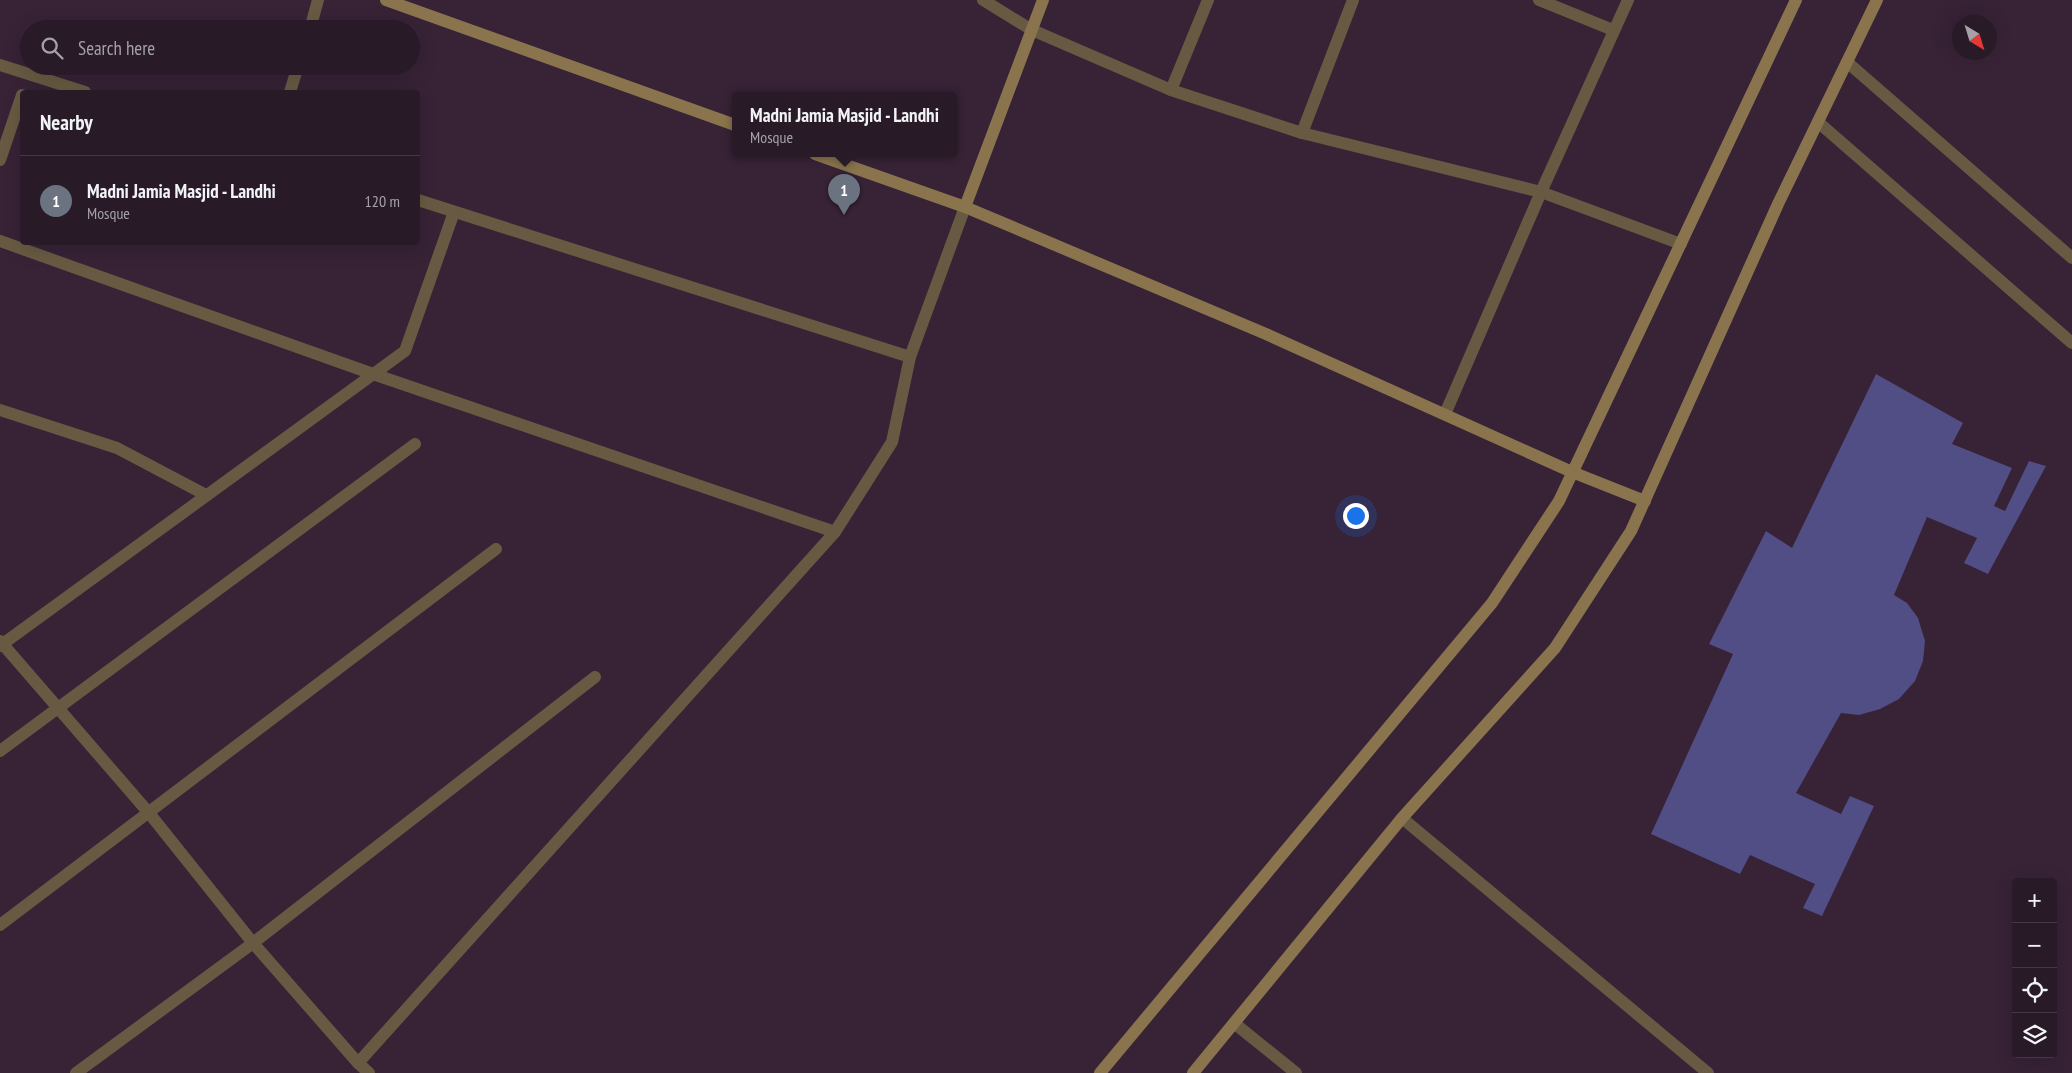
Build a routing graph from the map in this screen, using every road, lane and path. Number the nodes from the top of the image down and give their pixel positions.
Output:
1 (318, 0) edge
2 (386, 0) edge
3 (984, 0) edge
4 (1043, 0) edge
5 (1208, 0) edge
6 (1354, 0) edge
7 (1538, 0) edge
8 (1628, 0) edge
9 (1796, 0) edge
10 (1877, 0) edge
11 (312, 20) edge
12 (1032, 30) junction
13 (1613, 30) junction
14 (1847, 62) junction
15 (0, 66) edge
16 (20, 72) edge
17 (30, 75) joint
18 (295, 75) edge
19 (24, 90) edge
20 (79, 90) edge
21 (291, 90) edge
22 (1171, 90) junction
23 (20, 103) edge
24 (1818, 122) junction
25 (732, 124) edge
26 (1302, 133) junction
27 (824, 157) edge
28 (0, 160) edge
29 (1541, 192) junction
30 (420, 201) edge
31 (966, 207) junction
32 (454, 212) junction
33 (0, 241) edge
34 (1681, 244) junction
35 (2072, 258) edge
36 (2072, 343) edge
37 (910, 357) junction
38 (373, 374) junction
39 (0, 410) edge
40 (1445, 414) junction
41 (415, 444) dead end
42 (1572, 472) junction
43 (206, 495) junction
44 (1645, 500) junction
45 (835, 532) junction
46 (496, 550) dead end
47 (1, 643) edge
48 (595, 677) dead end
49 (58, 708) junction
50 (0, 751) edge
51 (149, 813) junction
52 (1402, 818) junction
53 (0, 925) edge
54 (254, 943) junction
55 (1234, 1023) junction
56 (358, 1063) junction
57 (76, 1073) edge
58 (369, 1073) edge
59 (1100, 1073) edge
60 (1193, 1073) edge
61 (1296, 1073) edge
62 (1708, 1073) edge

1 - 11 street
2 - 25 street
3 - 12 street
4 - 12 street
5 - 22 street
6 - 26 street
7 - 13 street
8 - 13 street
9 - 34 street
10 - 14 street
12 - 22 street
12 - 31 street
13 - 29 street
14 - 24 street
14 - 35 street
15 - 16 street
17 - 19 street
17 - 20 street
18 - 21 street
22 - 26 street
23 - 28 street
24 - 36 street
24 - 44 street
26 - 29 street
27 - 31 street
29 - 34 street
29 - 40 street
30 - 32 street
31 - 37 street
31 - 40 street
32 - 37 street
32 - 38 street
33 - 38 street
34 - 42 street
37 - 45 street
38 - 43 street
38 - 45 street
39 - 43 street
40 - 42 street
41 - 49 street
42 - 44 street
42 - 59 street
43 - 47 street
44 - 52 street
45 - 56 street
46 - 51 street
47 - 49 street
48 - 54 street
49 - 50 street
49 - 51 street
51 - 53 street
51 - 54 street
52 - 55 street
52 - 62 street
54 - 56 street
54 - 57 street
55 - 60 street
55 - 61 street
56 - 58 street

